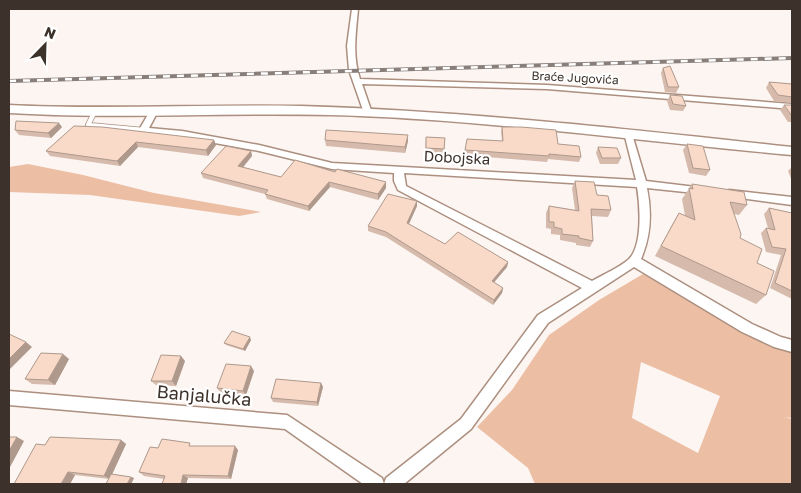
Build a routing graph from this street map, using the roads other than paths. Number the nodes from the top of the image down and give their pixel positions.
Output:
1 (355, 9) edge
2 (357, 81) junction
3 (792, 107) edge
4 (9, 109) edge
5 (94, 113) junction
6 (153, 113) junction
7 (368, 113) junction
8 (143, 130) junction
9 (628, 132) junction
10 (792, 151) edge
11 (399, 169) junction
12 (642, 184) junction
13 (792, 201) edge
14 (634, 261) junction
15 (592, 287) junction
16 (792, 346) edge
17 (9, 398) edge
18 (376, 484) edge
19 (392, 484) edge

1 - 2 street
2 - 3 street, Braće Jugovića
2 - 7 street
4 - 5 main road
5 - 6 main road
5 - 8 lane
6 - 7 main road
6 - 8 street
7 - 9 main road
8 - 11 street, Dobojska
9 - 10 main road
9 - 12 street
11 - 12 street, Dobojska
11 - 15 street
12 - 13 street, Dobojska
12 - 14 street
14 - 15 street
14 - 16 street
15 - 19 street
17 - 18 street, Banjalučka

